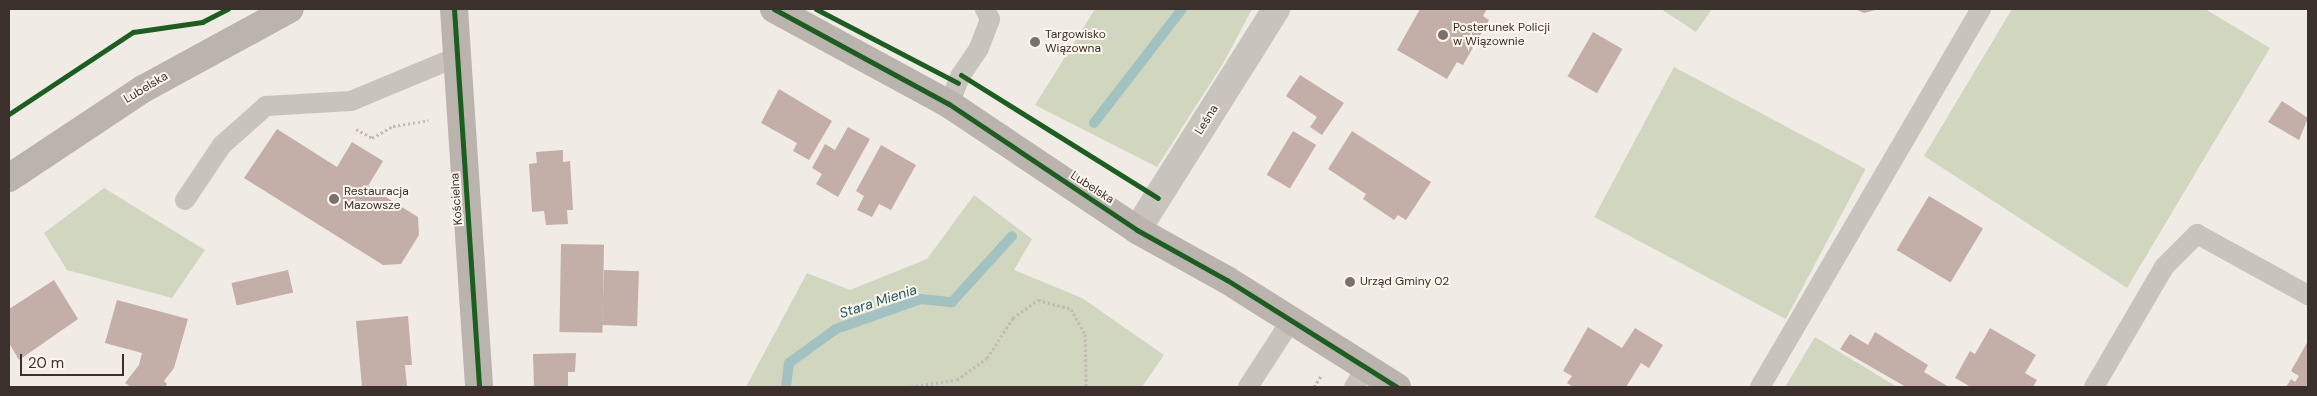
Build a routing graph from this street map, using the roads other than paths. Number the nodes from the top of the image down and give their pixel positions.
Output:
1 (454, 9) edge
2 (774, 9) edge
3 (985, 9) edge
4 (1276, 9) edge
5 (1981, 9) edge
6 (279, 11) edge
7 (459, 56) junction
8 (949, 104) junction
9 (9, 178) edge
10 (185, 200) dead end
11 (1137, 230) junction
12 (2308, 296) edge
13 (1290, 322) junction
14 (1360, 378) edge
15 (479, 387) edge
16 (1248, 387) edge
17 (1397, 387) edge
18 (1760, 387) edge
19 (2094, 387) edge

1 - 7 main road, Kościelna
2 - 8 main road, Lubelska
3 - 8 lane
4 - 11 street, Leśna
5 - 18 lane
6 - 9 main road, Lubelska
7 - 10 lane
7 - 15 main road, Kościelna
8 - 11 main road, Lubelska
11 - 13 main road, Lubelska
12 - 19 lane
13 - 14 main road, Lubelska
13 - 16 lane
14 - 17 main road, Lubelska

